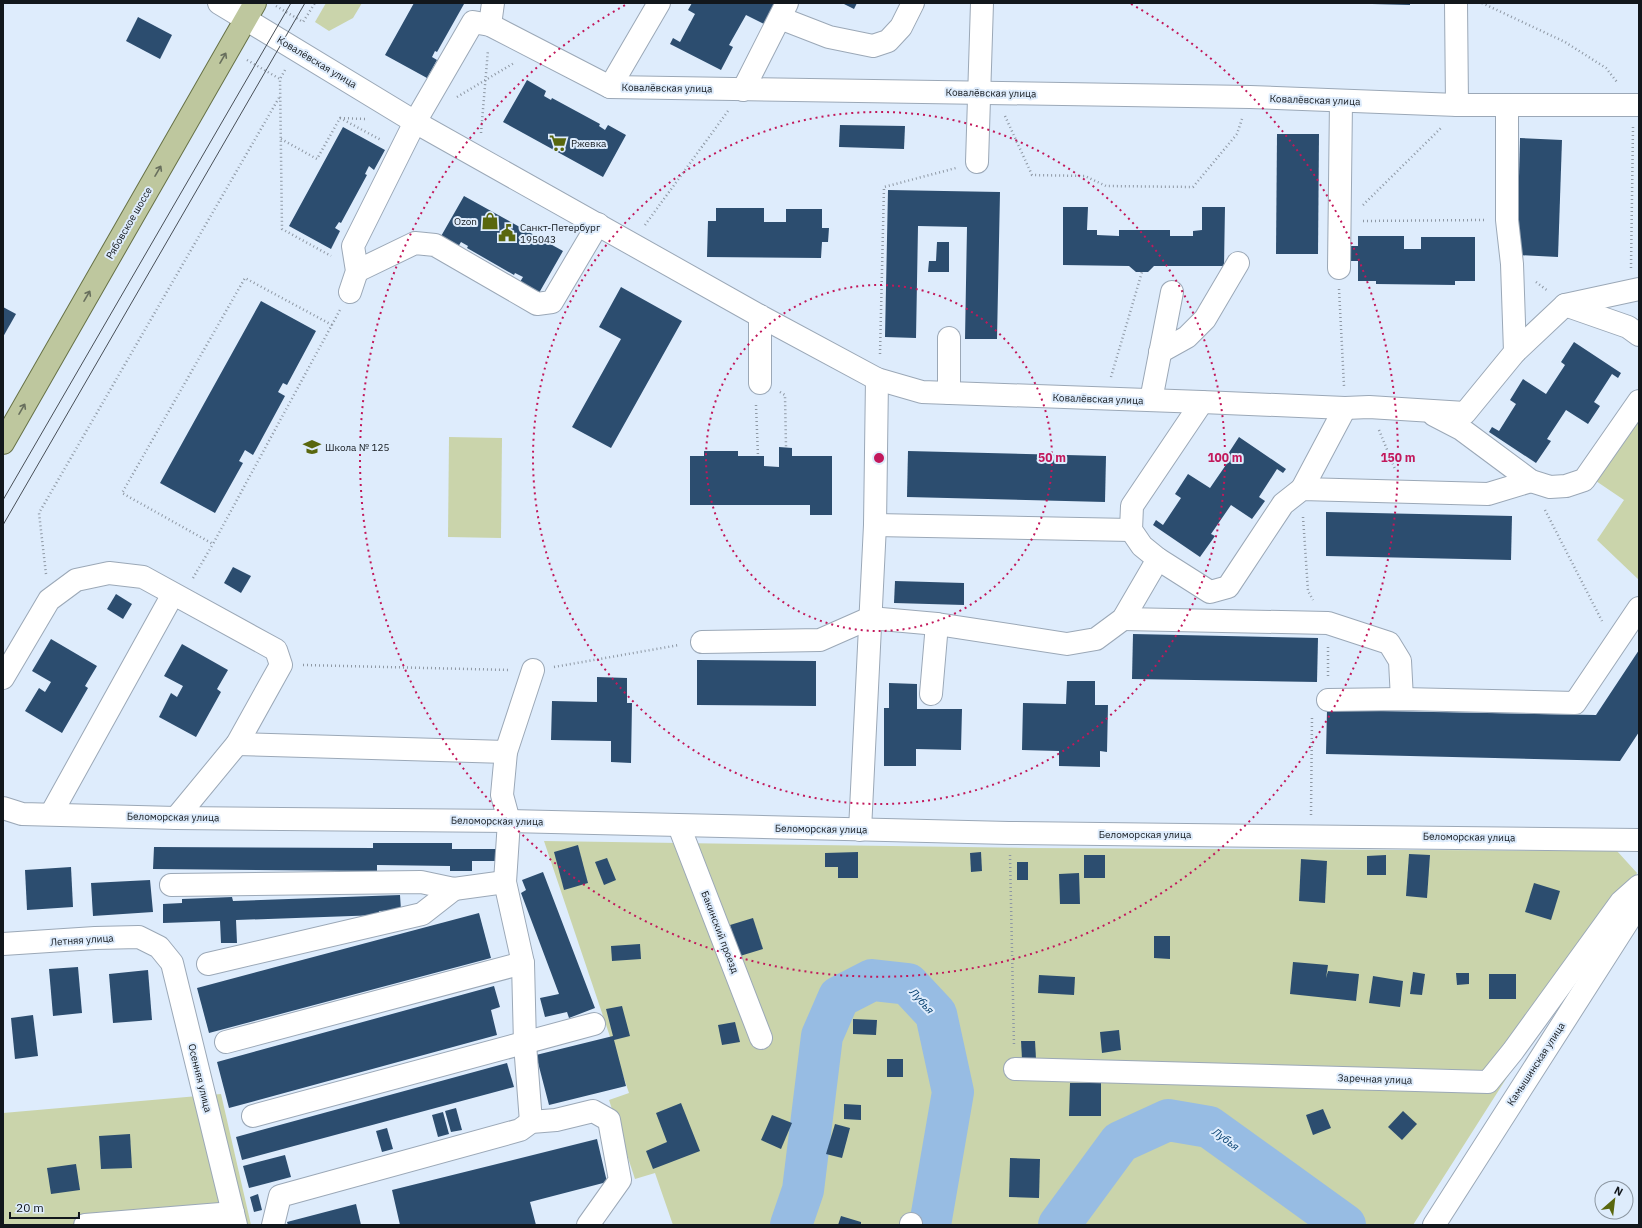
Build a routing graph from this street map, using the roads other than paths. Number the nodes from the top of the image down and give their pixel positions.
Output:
1 (219, 3) edge
2 (493, 3) edge
3 (659, 3) edge
4 (912, 3) edge
5 (982, 3) edge
6 (1456, 3) edge
7 (250, 11) edge
8 (784, 11) edge
9 (490, 25) junction
10 (610, 87) junction
11 (744, 90) junction
12 (988, 93) junction
13 (1341, 101) junction
14 (1457, 104) junction
15 (1507, 105) junction
16 (1636, 105) edge
17 (415, 122) junction
18 (977, 162) road end
19 (598, 224) junction
20 (1238, 263) dead end
21 (1338, 268) road end
22 (357, 271) junction
23 (1635, 290) edge
24 (350, 292) road end
25 (1172, 292) dead end
26 (1566, 305) junction
27 (760, 316) junction
28 (1639, 335) edge
29 (948, 338) dead end
30 (1160, 352) junction
31 (1515, 352) junction
32 (877, 379) junction
33 (760, 384) road end
34 (949, 393) junction
35 (1151, 400) junction
36 (1202, 402) junction
37 (1639, 402) edge
38 (1345, 408) junction
39 (1423, 410) junction
40 (3, 443) edge
41 (1531, 481) junction
42 (1302, 490) junction
43 (875, 525) junction
44 (1131, 530) junction
45 (1158, 559) junction
46 (177, 596) junction
47 (1639, 608) edge
48 (870, 618) junction
49 (1123, 619) junction
50 (938, 624) junction
51 (702, 642) road end
52 (533, 670) road end
53 (3, 678) edge
54 (932, 694) dead end
55 (1402, 699) junction
56 (1328, 700) road end
57 (237, 744) junction
58 (506, 752) junction
59 (3, 808) edge
60 (51, 814) junction
61 (176, 818) junction
62 (509, 821) junction
63 (679, 826) junction
64 (860, 830) junction
65 (1639, 840) edge
66 (505, 882) junction
67 (171, 885) dead end
68 (1639, 886) edge
69 (454, 889) junction
70 (1639, 904) edge
71 (3, 944) edge
72 (159, 946) joint
73 (523, 963) junction
74 (208, 964) dead end
75 (594, 1024) dead end
76 (761, 1038) dead end
77 (226, 1042) dead end
78 (525, 1044) junction
79 (1015, 1069) road end
80 (253, 1116) dead end
81 (531, 1122) junction
82 (234, 1219) edge
83 (85, 1225) edge
84 (273, 1225) edge
85 (588, 1225) edge
86 (1434, 1225) edge

1 - 7 street, Ковалёвская улица
2 - 9 street
3 - 10 street
4 - 8 street
5 - 12 street
6 - 14 street
7 - 17 street, Ковалёвская улица
40 -> 7 main road, Рябовское шоссе
8 - 11 street
9 - 10 street, Ковалёвская улица
9 - 17 street, Ковалёвская улица
10 - 11 street, Ковалёвская улица
11 - 12 street, Ковалёвская улица
12 - 13 street, Ковалёвская улица
12 - 18 street
13 - 14 street, Ковалёвская улица
13 - 21 street
14 - 15 street, Ковалёвская улица
15 - 16 street, Ковалёвская улица
15 - 31 street
17 - 19 street, Ковалёвская улица
17 - 22 street
19 - 22 street
19 - 27 street, Ковалёвская улица
20 - 30 street
22 - 24 street
23 - 26 street
25 - 30 street
26 - 28 street
26 - 31 street
27 - 32 street, Ковалёвская улица
27 - 33 street
29 - 34 street
30 - 35 street
31 - 39 street, Ковалёвская улица
32 - 34 street, Ковалёвская улица
32 - 43 street
34 - 35 street, Ковалёвская улица
35 - 36 street, Ковалёвская улица
36 - 38 street, Ковалёвская улица
36 - 44 street
37 - 41 street
38 - 39 street, Ковалёвская улица
38 - 42 street
39 - 41 street
41 - 42 street
42 - 45 street
43 - 44 street
43 - 48 street
44 - 45 street
45 - 49 street
46 - 53 street
46 - 57 street
46 - 60 street
47 - 55 street
48 - 50 street
48 - 51 street
48 - 64 street
49 - 50 street
49 - 55 street
50 - 54 street
52 - 58 street
55 - 56 street
57 - 58 street
57 - 61 street
58 - 62 street
59 - 60 street, Беломорская улица
60 - 61 street, Беломорская улица
61 - 62 street, Беломорская улица
62 - 63 street, Беломорская улица
62 - 66 street
63 - 64 street, Беломорская улица
63 - 76 street, Бакинский проезд
64 - 65 street, Беломорская улица
66 - 69 street
66 - 73 street
67 - 69 street
68 - 79 street, Заречная улица
69 - 74 street
70 - 86 street, Камышинская улица
71 - 72 street, Летняя улица
72 - 82 street, Осенняя улица
73 - 77 street
73 - 78 street
75 - 78 street
78 - 80 street
78 - 81 street
81 - 84 street
81 - 85 street
82 - 83 street, Осенняя улица

